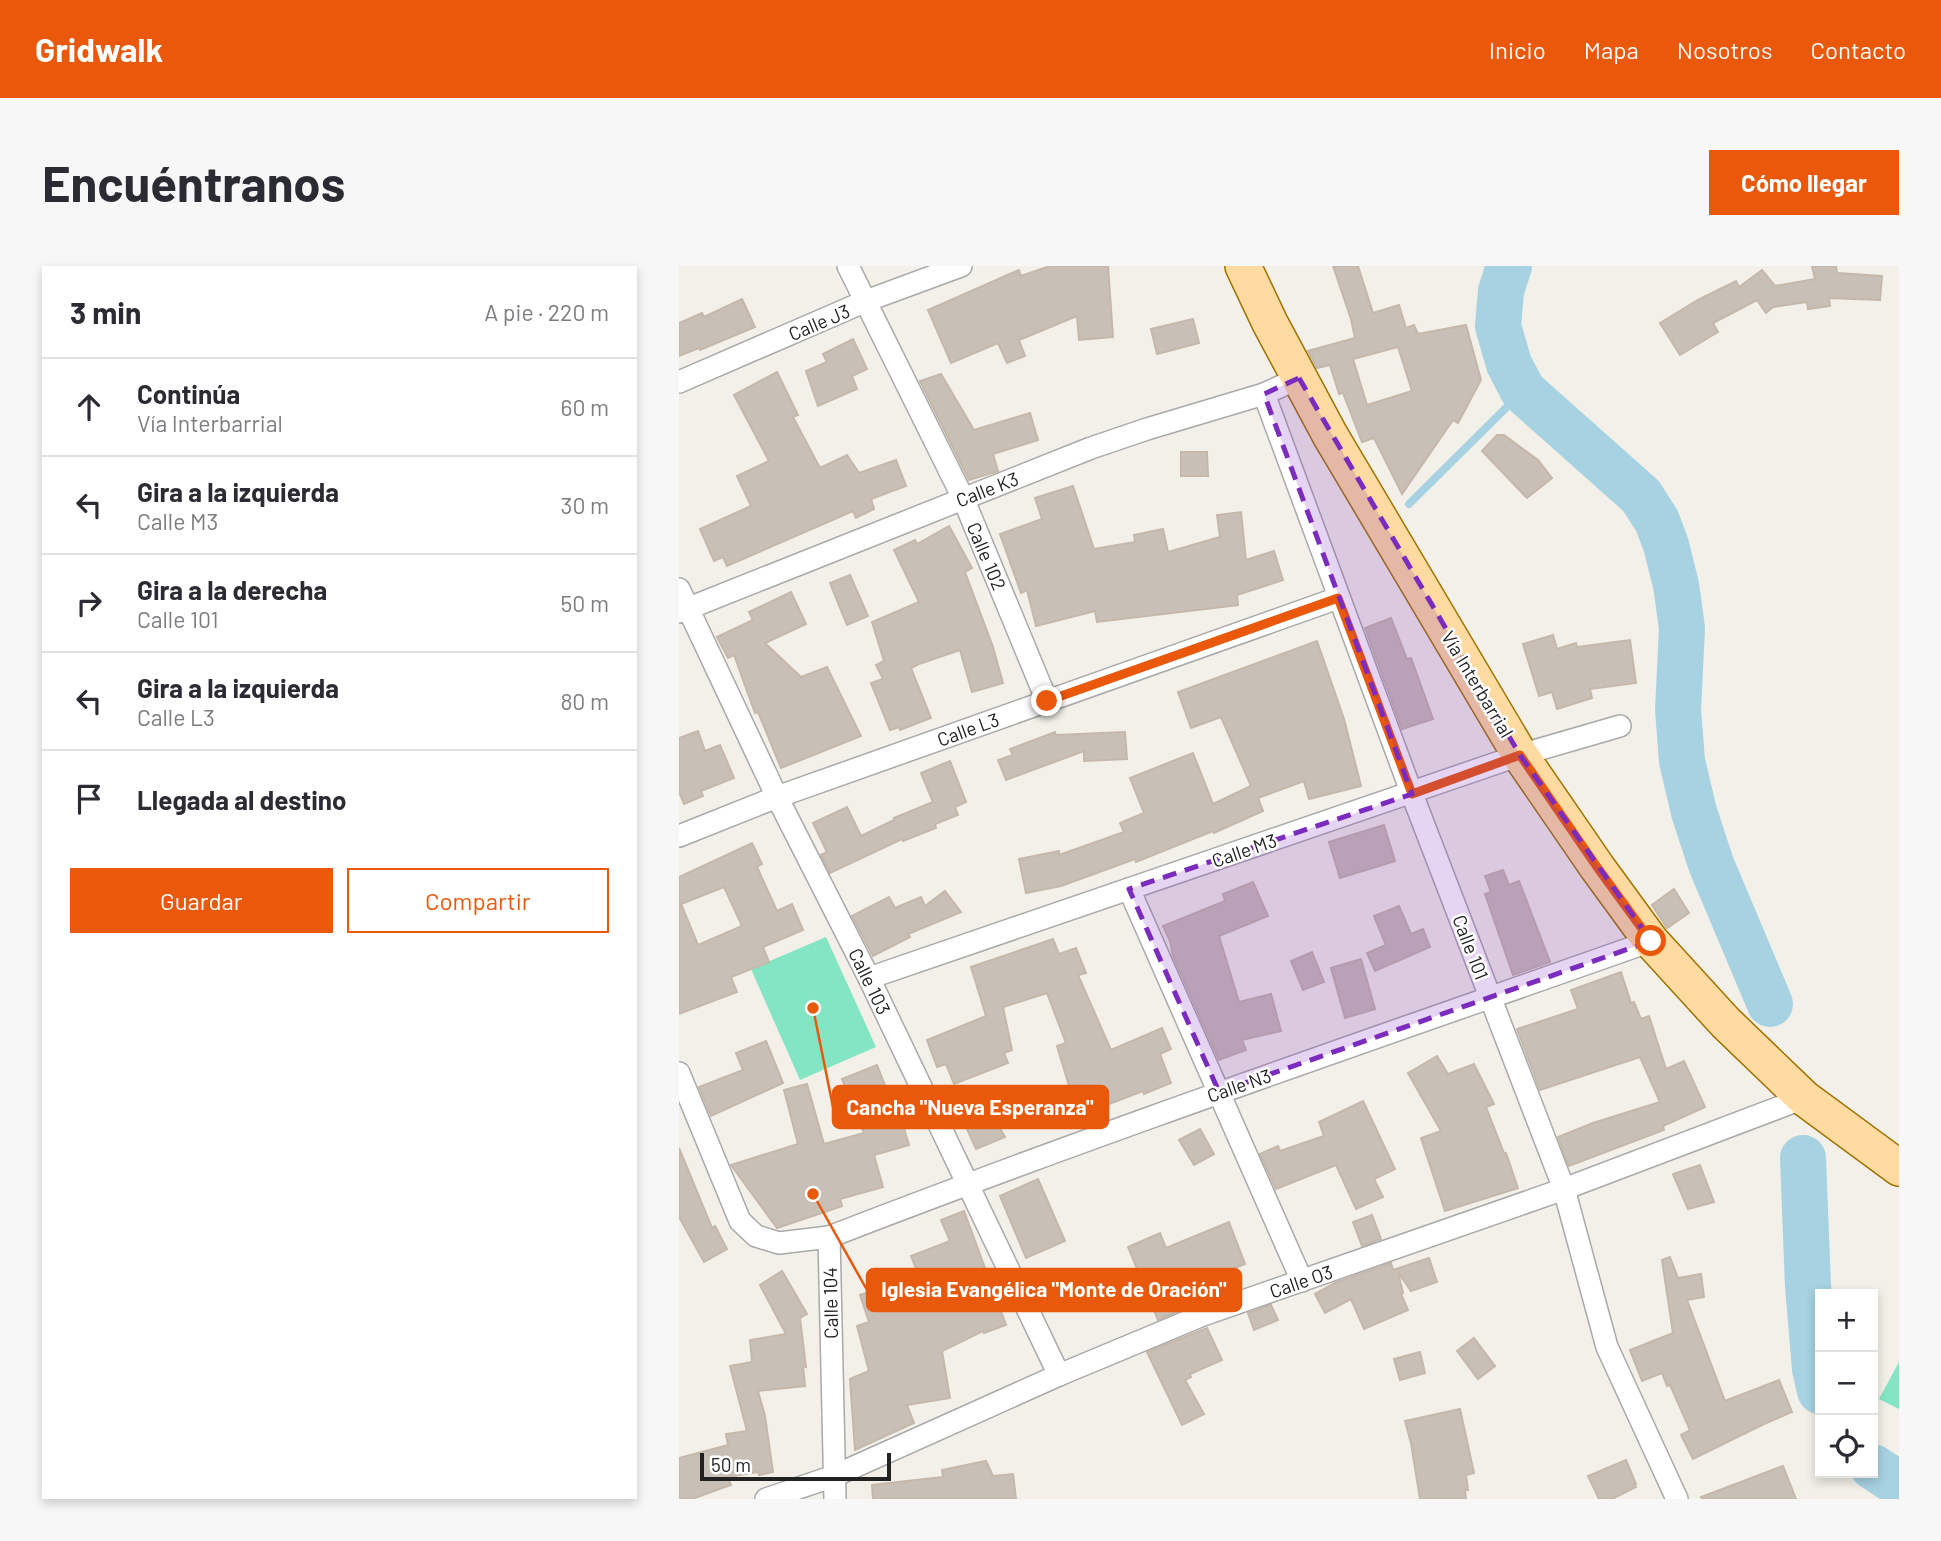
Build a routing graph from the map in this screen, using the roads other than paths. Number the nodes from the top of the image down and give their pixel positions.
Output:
1 (848, 266) edge
2 (961, 266) edge
3 (1243, 266) edge
4 (866, 301) junction
5 (1299, 378) junction
6 (679, 382) edge
7 (1264, 394) junction
8 (963, 498) junction
9 (679, 589) edge
10 (1338, 598) junction
11 (684, 610) edge
12 (1047, 701) junction
13 (1620, 726) dead end
14 (1520, 755) junction
15 (1412, 794) junction
16 (778, 797) junction
17 (679, 836) edge
18 (1129, 889) junction
19 (1651, 941) junction
20 (869, 978) junction
21 (1491, 998) junction
22 (679, 1073) edge
23 (1219, 1092) junction
24 (1804, 1098) junction
25 (1899, 1168) edge
26 (968, 1183) junction
27 (1564, 1189) junction
28 (829, 1237) junction
29 (1302, 1281) junction
30 (1059, 1375) junction
31 (834, 1476) junction
32 (766, 1499) edge
33 (835, 1499) edge
34 (1677, 1499) edge

1 - 4 street, Calle 102
2 - 4 street, Calle J3
3 - 5 main road, Vía Interbarrial
4 - 6 street, Calle J3
4 - 8 street, Calle 102
5 - 7 street, Calle K3
5 - 14 main road, Vía Interbarrial
7 - 8 street, Calle K3
7 - 10 street, Calle 101
8 - 11 street, Calle K3
8 - 12 street, Calle 102
9 - 11 street, Calle 103
10 - 12 street, Calle L3
10 - 15 street, Calle 101
11 - 16 street, Calle 103
12 - 16 street, Calle L3
13 - 14 street, Calle M3
14 - 15 street, Calle M3
14 - 19 main road, Vía Interbarrial
15 - 18 street, Calle M3
15 - 21 street, Calle 101
16 - 17 street, Calle L3
16 - 20 street, Calle 103
18 - 20 street, Calle M3
18 - 23 street
19 - 21 street, Calle N3
19 - 24 main road, Vía Interbarrial
20 - 26 street, Calle 103
21 - 23 street, Calle N3
21 - 27 street, Calle 101
22 - 28 street
23 - 26 street, Calle N3
23 - 29 street
24 - 25 main road, Vía Interbarrial
24 - 27 street, Calle O3
26 - 28 street, Calle N3
26 - 30 street, Calle 103
27 - 29 street, Calle O3
27 - 34 street, Calle 101
28 - 31 street, Calle 104
29 - 30 street, Calle O3
30 - 31 street, Calle O3
31 - 32 street, Calle O3
31 - 33 street, Calle 104

